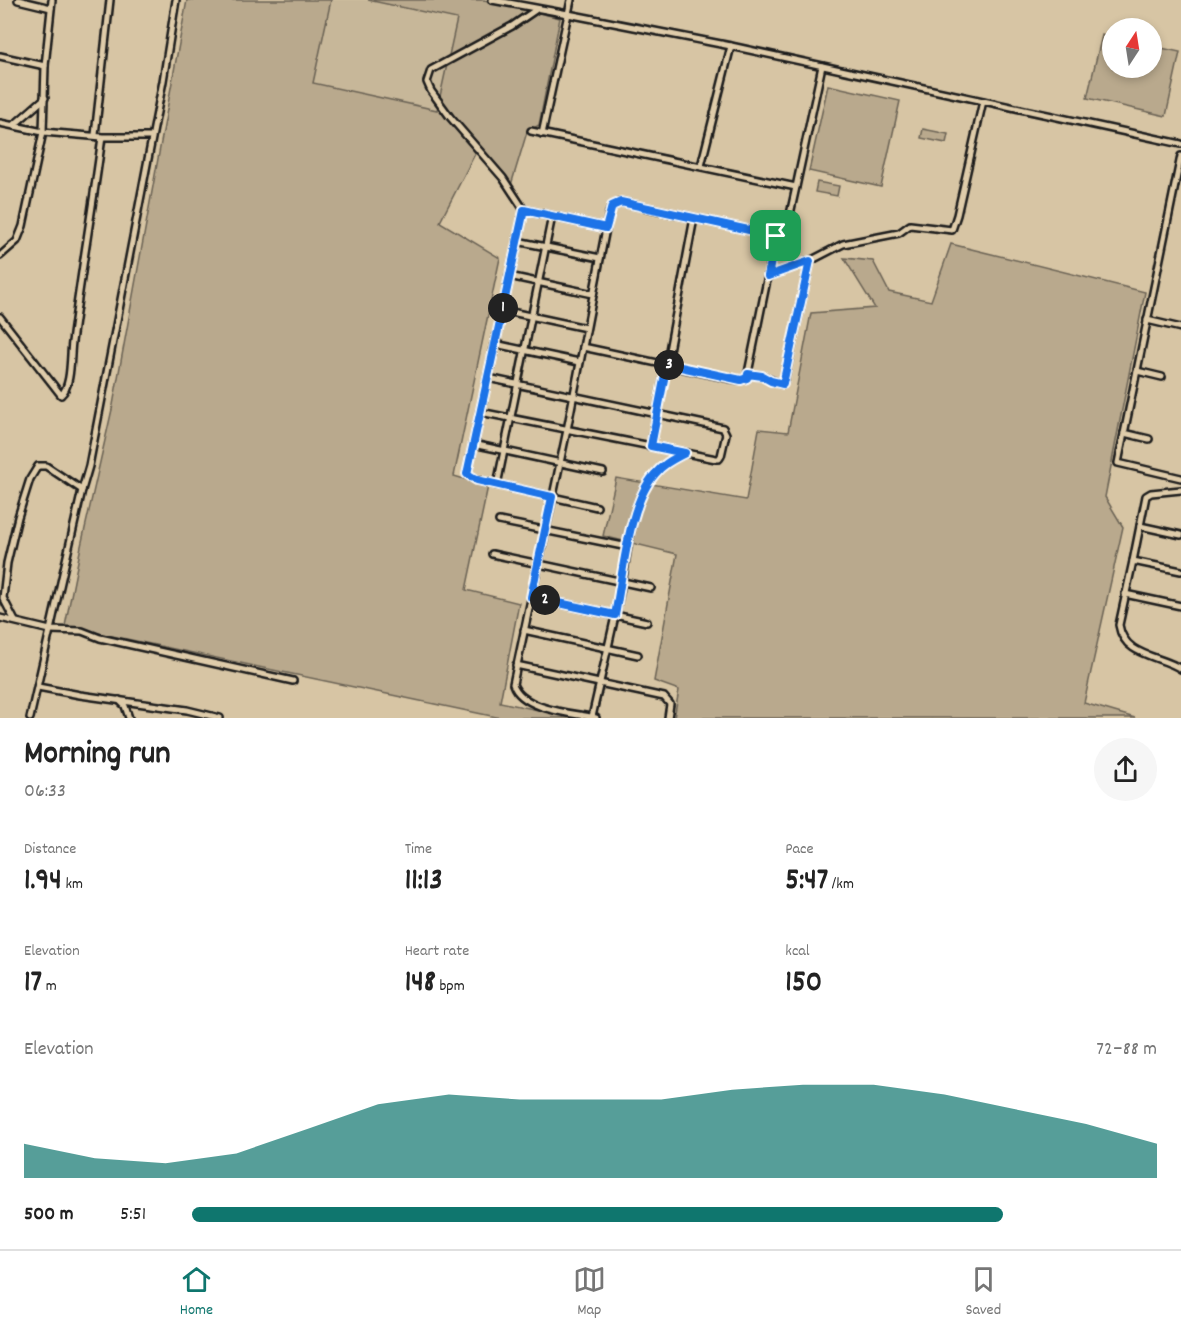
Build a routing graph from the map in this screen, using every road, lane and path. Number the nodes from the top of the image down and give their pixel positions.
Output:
1 (18, 0) edge
2 (52, 0) edge
3 (110, 0) edge
4 (176, 0) edge
5 (492, 0) edge
6 (570, 0) edge
7 (51, 8) junction
8 (537, 9) junction
9 (568, 14) junction
10 (731, 46) junction
11 (0, 56) edge
12 (45, 66) junction
13 (822, 66) junction
14 (45, 98) junction
15 (983, 100) junction
16 (0, 123) edge
17 (14, 125) junction
18 (531, 131) dead end
19 (43, 132) junction
20 (542, 134) junction
21 (95, 135) junction
22 (102, 137) junction
23 (151, 137) junction
24 (1181, 144) edge
25 (1181, 156) edge
26 (701, 166) junction
27 (796, 187) junction
28 (524, 210) junction
29 (552, 216) junction
30 (694, 218) junction
31 (606, 228) junction
32 (776, 236) junction
33 (517, 241) junction
34 (546, 247) junction
35 (0, 256) edge
36 (600, 258) junction
37 (810, 261) junction
38 (509, 276) junction
39 (768, 276) junction
40 (539, 282) junction
41 (593, 294) junction
42 (502, 310) junction
43 (0, 317) edge
44 (531, 317) junction
45 (1147, 320) junction
46 (586, 328) junction
47 (1181, 328) edge
48 (495, 344) junction
49 (583, 347) junction
50 (525, 351) junction
51 (579, 362) junction
52 (667, 364) junction
53 (1137, 371) junction
54 (748, 374) junction
55 (1162, 377) dead end
56 (488, 378) junction
57 (518, 384) junction
58 (573, 395) junction
59 (480, 412) junction
60 (658, 414) junction
61 (510, 418) junction
62 (567, 430) junction
63 (1124, 433) junction
64 (1149, 440) dead end
65 (473, 444) junction
66 (651, 446) junction
67 (504, 451) junction
68 (685, 453) junction
69 (560, 463) junction
70 (603, 472) dead end
71 (1181, 478) edge
72 (497, 484) junction
73 (82, 490) junction
74 (1181, 490) edge
75 (552, 497) junction
76 (597, 507) dead end
77 (499, 521) dead end
78 (1140, 526) junction
79 (545, 531) junction
80 (1181, 535) edge
81 (628, 547) junction
82 (492, 554) dead end
83 (1133, 561) junction
84 (538, 564) junction
85 (1181, 571) edge
86 (622, 582) junction
87 (651, 588) dead end
88 (1125, 594) junction
89 (531, 597) junction
90 (1181, 606) edge
91 (615, 615) junction
92 (0, 618) edge
93 (16, 622) junction
94 (647, 622) dead end
95 (50, 630) junction
96 (524, 630) junction
97 (607, 648) junction
98 (638, 655) dead end
99 (516, 665) junction
100 (1181, 669) edge
101 (293, 681) dead end
102 (600, 683) junction
103 (38, 687) junction
104 (119, 700) junction
105 (30, 718) edge
106 (129, 718) edge
107 (220, 718) edge
108 (594, 718) edge
109 (668, 718) edge

1 - 7 street
2 - 7 street
3 - 21 street
4 - 23 street
5 - 8 street
6 - 9 street
7 - 12 street
8 - 9 street
8 - 28 street
9 - 10 street
9 - 20 street
10 - 13 street
10 - 26 street
11 - 12 street
12 - 14 street
13 - 15 street
13 - 27 street
14 - 17 street
14 - 19 street
15 - 24 street
15 - 37 street
16 - 17 street
17 - 19 street
18 - 20 street
19 - 21 street
19 - 35 street
20 - 26 street
21 - 22 street
22 - 23 street
22 - 43 street
23 - 73 street
25 - 45 street
26 - 27 street
27 - 32 street
28 - 29 street
28 - 33 street
29 - 31 street
29 - 34 street
30 - 31 street
30 - 32 street
30 - 52 street
31 - 36 street
32 - 39 street
33 - 34 street
33 - 38 street
34 - 36 street
34 - 40 street
36 - 41 street
37 - 39 street
37 - 54 street
38 - 40 street
38 - 42 street
39 - 54 street
40 - 41 street
40 - 44 street
41 - 46 street
42 - 44 street
42 - 48 street
44 - 46 street
44 - 50 street
45 - 47 street
45 - 53 street
46 - 49 street
48 - 50 street
48 - 56 street
49 - 51 street
49 - 52 street
50 - 51 street
50 - 57 street
51 - 58 street
52 - 54 street
52 - 60 street
53 - 55 street
53 - 63 street
56 - 57 street
56 - 59 street
57 - 58 street
57 - 61 street
58 - 60 street
58 - 62 street
59 - 61 street
59 - 65 street
60 - 66 street
60 - 68 street
61 - 62 street
61 - 67 street
62 - 66 street
62 - 69 street
63 - 64 street
63 - 71 street
65 - 67 street
65 - 72 street
66 - 68 street
67 - 69 street
67 - 72 street
68 - 81 street
69 - 70 street
69 - 75 street
72 - 75 street
73 - 93 street
73 - 95 street
74 - 78 street
75 - 76 street
75 - 79 street
77 - 79 street
78 - 80 street
78 - 83 street
79 - 81 street
79 - 84 street
81 - 86 street
82 - 84 street
83 - 85 street
83 - 88 street
84 - 86 street
84 - 89 street
86 - 87 street
86 - 91 street
88 - 90 street
88 - 100 street
89 - 91 street
89 - 96 street
91 - 94 street
91 - 97 street
92 - 93 street
93 - 95 street
95 - 101 street
95 - 103 street
96 - 97 street
96 - 99 street
97 - 98 street
97 - 102 street
99 - 102 street
99 - 108 street
102 - 108 street
102 - 109 street
103 - 104 street
103 - 105 street
104 - 106 street
104 - 107 street

